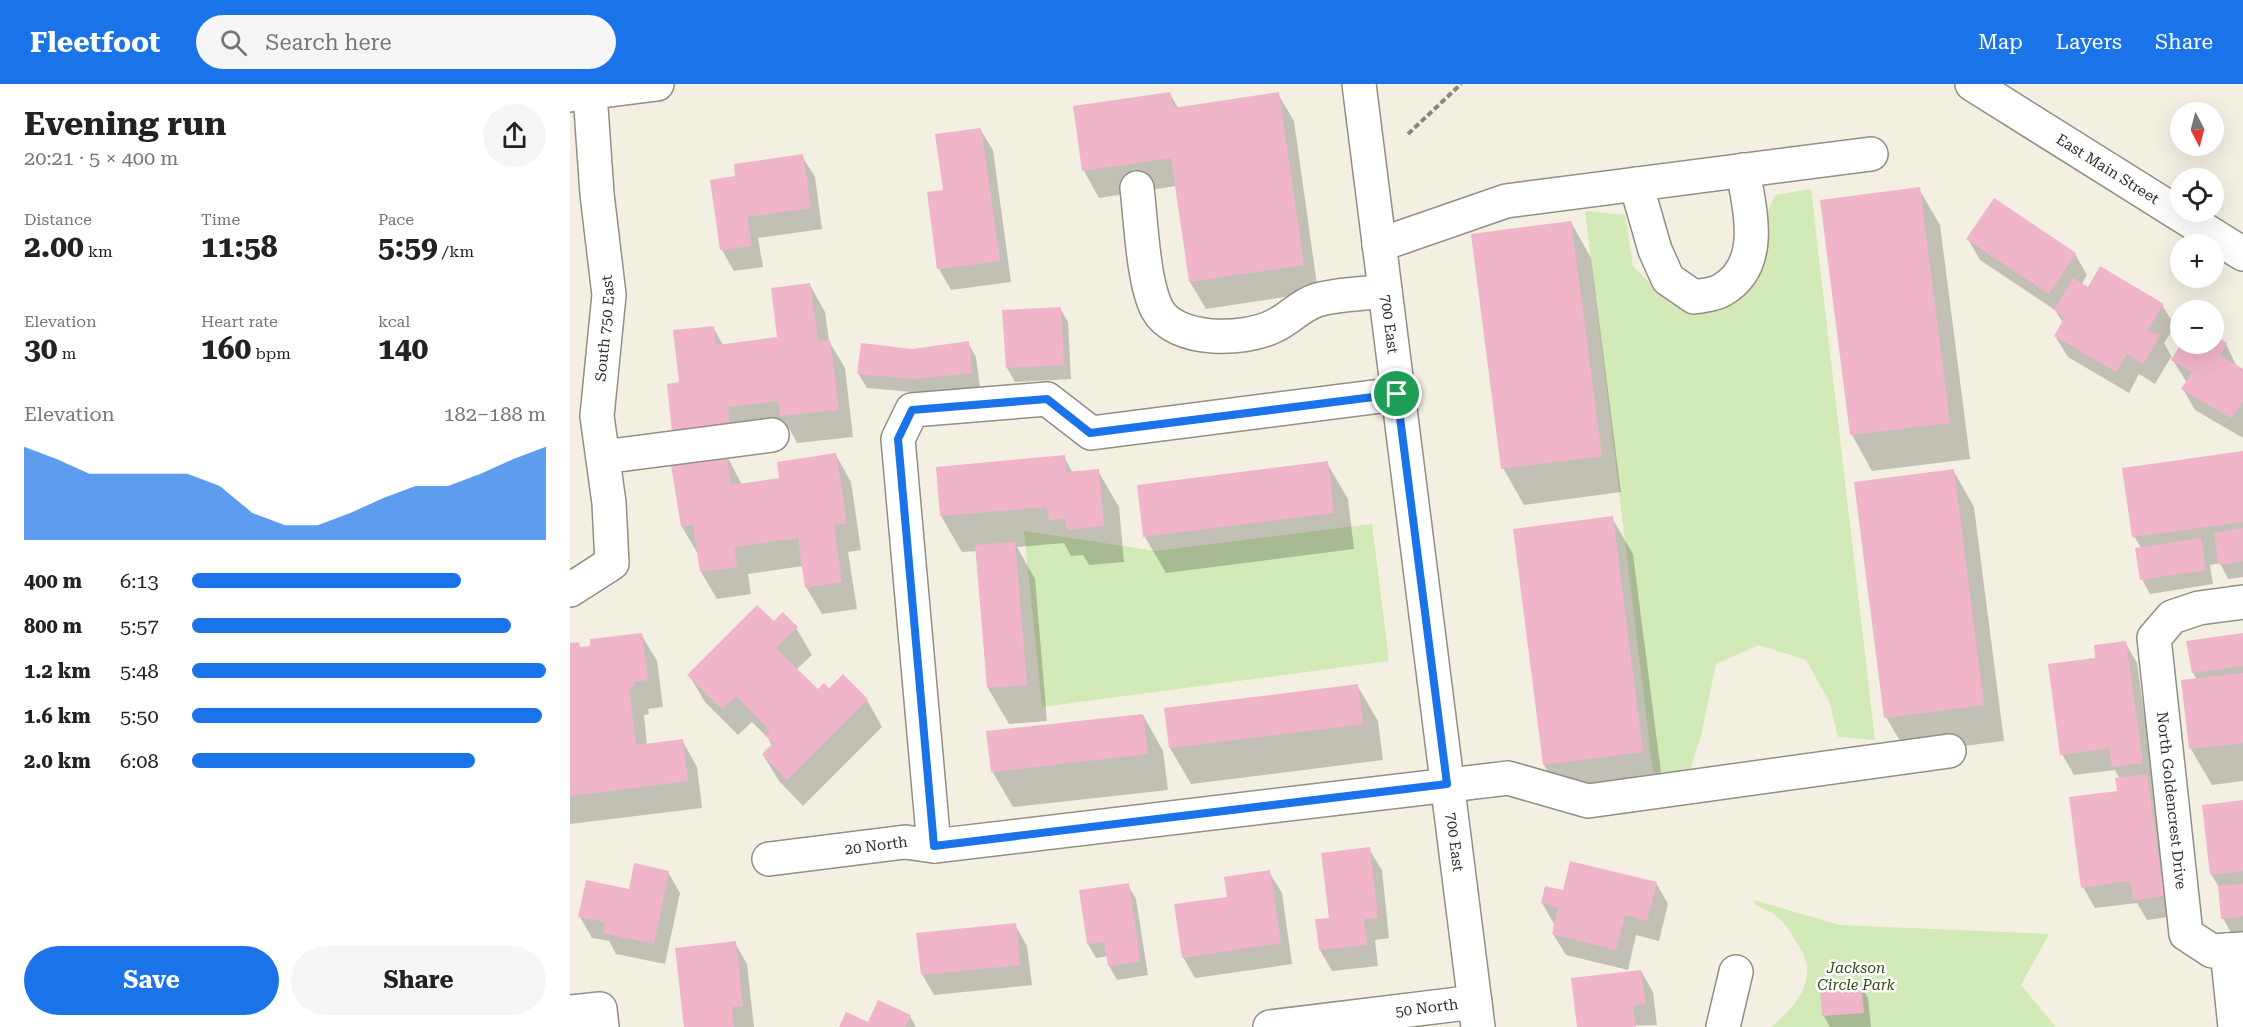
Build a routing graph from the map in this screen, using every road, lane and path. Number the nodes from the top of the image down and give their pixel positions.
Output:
1 (657, 84) edge
2 (1359, 84) edge
3 (1461, 84) edge
4 (1972, 84) edge
5 (580, 94) edge
6 (1408, 134) dead end
7 (1870, 154) dead end
8 (1743, 170) junction
9 (1636, 184) junction
10 (1137, 188) dead end
11 (1379, 245) junction
12 (2243, 254) edge
13 (1385, 291) junction
14 (1397, 394) junction
15 (772, 435) dead end
16 (603, 457) junction
17 (570, 590) edge
18 (2243, 602) edge
19 (1949, 751) dead end
20 (1447, 784) junction
21 (934, 846) junction
22 (769, 859) dead end
23 (2227, 950) edge
24 (1736, 972) dead end
25 (1476, 1015) edge
26 (1270, 1027) edge
27 (1723, 1027) edge
28 (2235, 1027) edge

1 - 5 street
2 - 11 street, 700 East
3 - 6 path
4 - 12 street, East Main Street
5 - 16 street, South 750 East
7 - 8 street
8 - 9 street
8 - 9 street
9 - 11 street
10 - 13 street
11 - 13 street, 700 East
13 - 14 street, 700 East
14 - 20 street, 700 East
14 - 21 street
15 - 16 street
16 - 17 street, South 750 East
18 - 23 street, North Goldencrest Drive
19 - 20 street, 20 North
20 - 21 street, 20 North
20 - 25 street, 700 East
21 - 22 street, 20 North
23 - 28 street
24 - 27 street
25 - 26 street, 50 North

